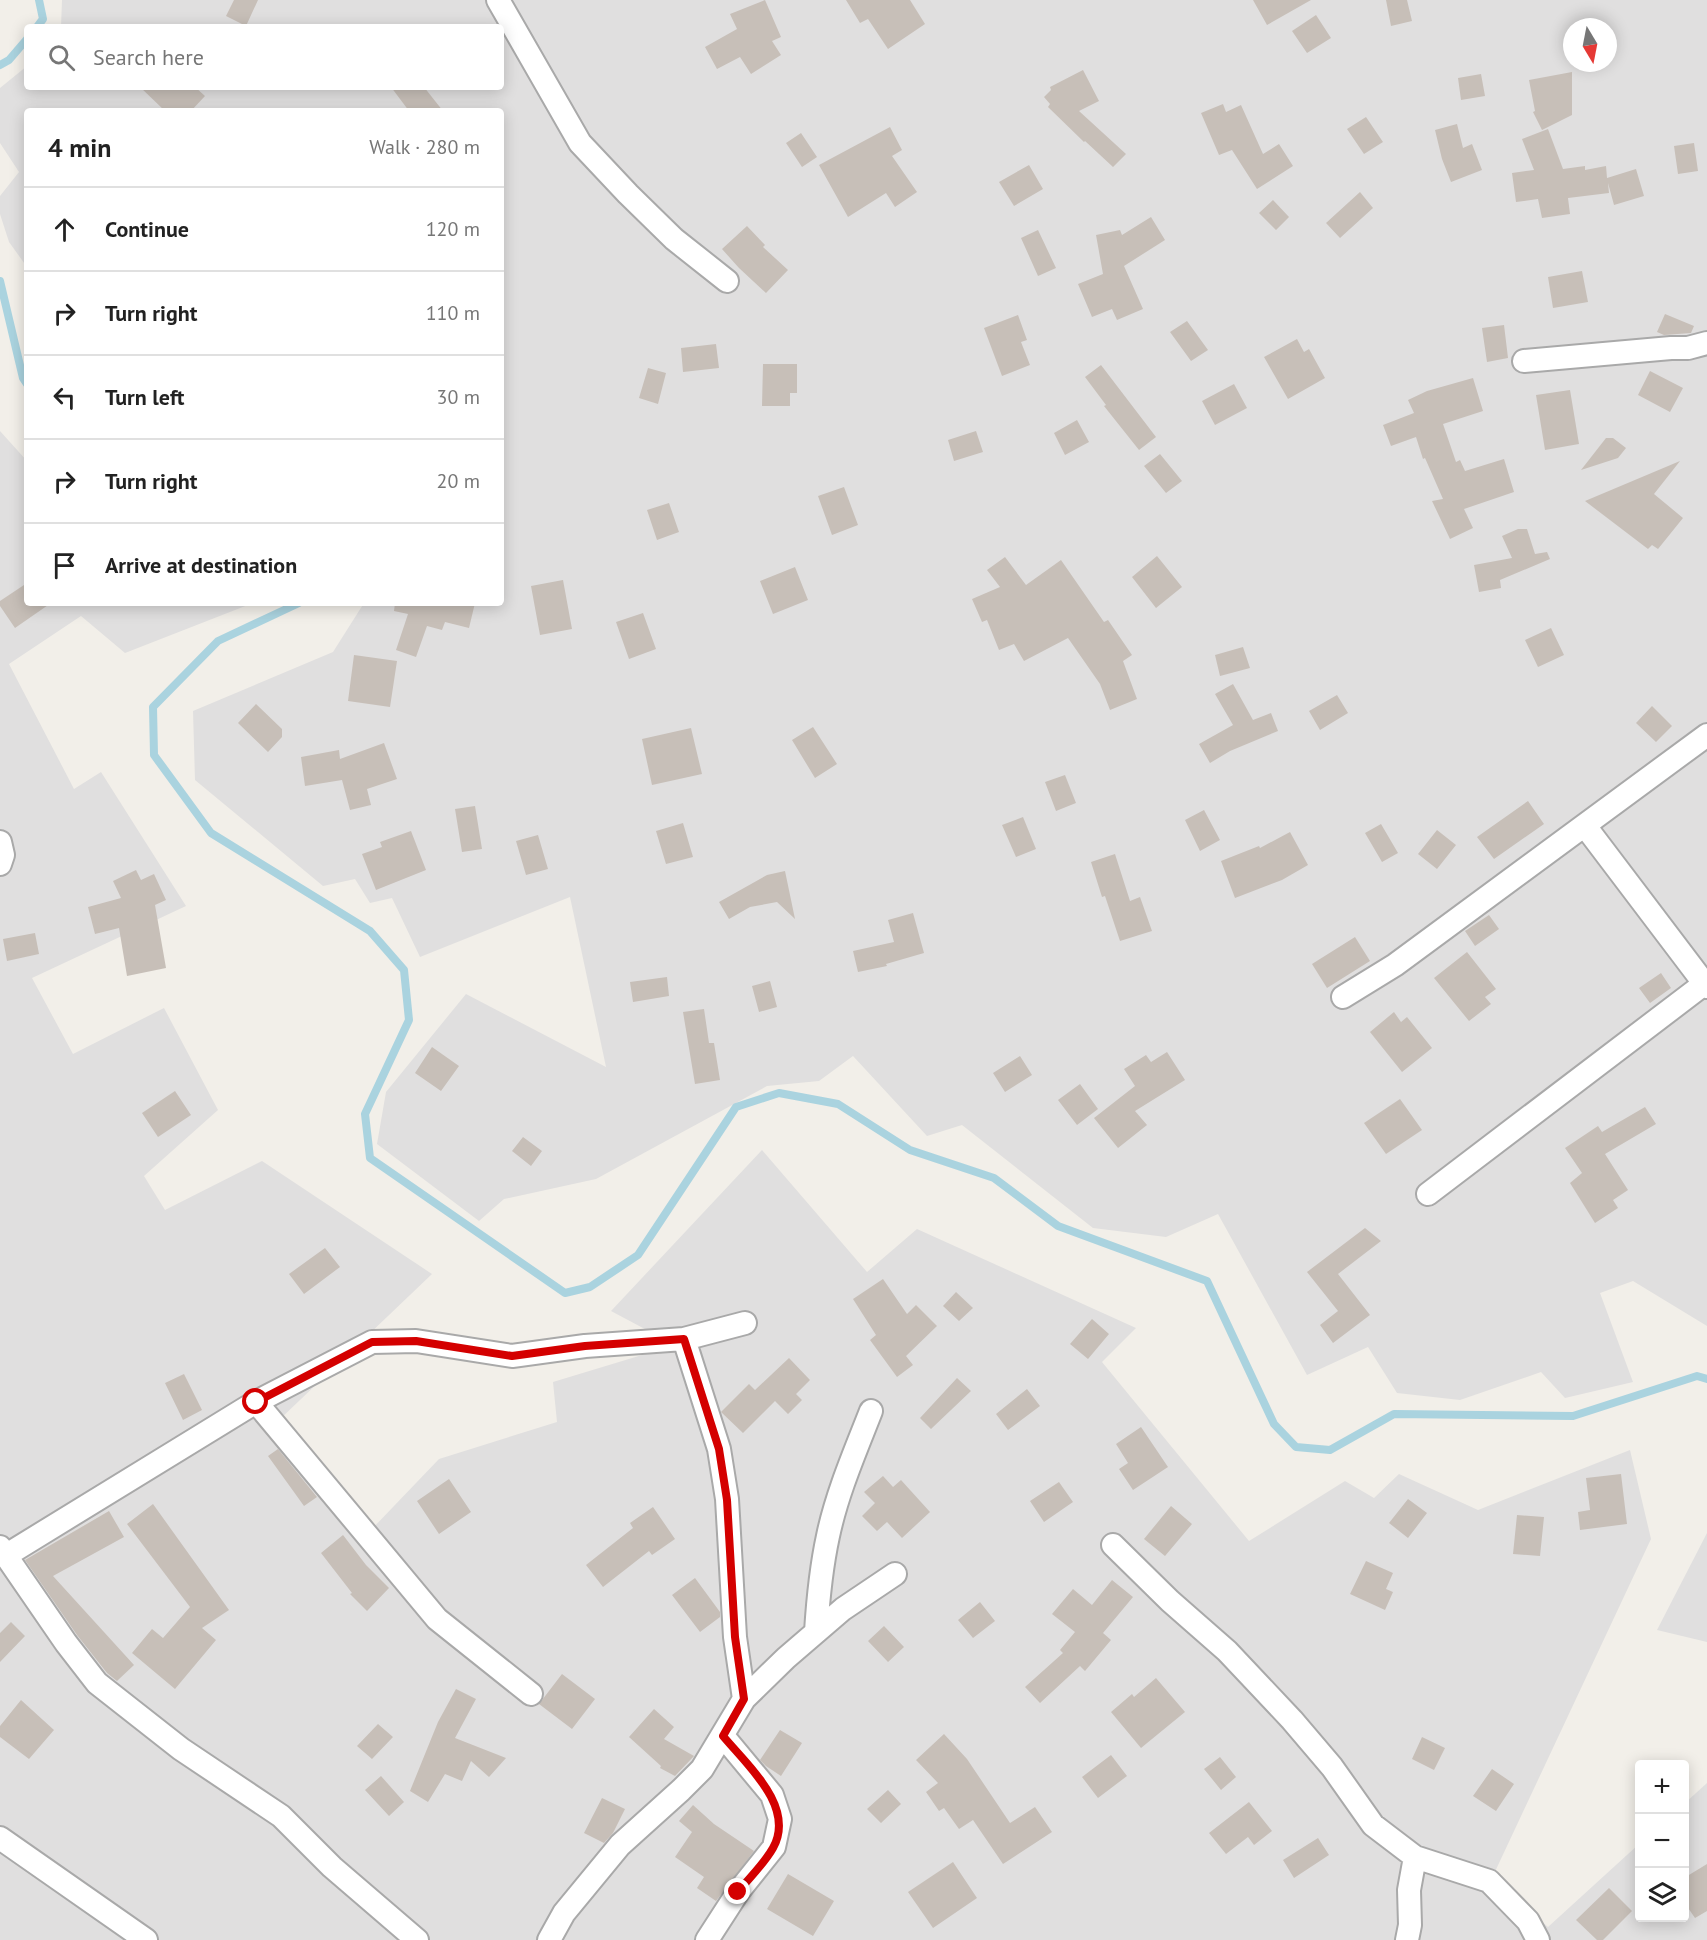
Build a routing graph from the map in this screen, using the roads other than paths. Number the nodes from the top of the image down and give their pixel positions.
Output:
1 (498, 0) edge
2 (727, 281) dead end
3 (1707, 343) edge
4 (1524, 361) dead end
5 (1707, 735) edge
6 (1585, 826) junction
7 (0, 842) edge
8 (0, 864) edge
9 (1706, 985) edge
10 (1342, 997) dead end
11 (1428, 1194) dead end
12 (745, 1323) dead end
13 (684, 1339) junction
14 (256, 1402) junction
15 (872, 1411) dead end
16 (1113, 1545) dead end
17 (3, 1552) edge
18 (895, 1574) dead end
19 (816, 1632) junction
20 (531, 1694) dead end
21 (744, 1699) junction
22 (723, 1736) junction
23 (0, 1838) edge
24 (1415, 1857) junction
25 (146, 1940) edge
26 (417, 1940) edge
27 (549, 1940) edge
28 (707, 1940) edge
29 (1407, 1940) edge
30 (1538, 1940) edge

1 - 2 street
3 - 4 street
5 - 6 street
6 - 9 street
6 - 10 street
7 - 8 street
9 - 11 street
12 - 13 street
13 - 14 street
13 - 21 street
14 - 17 street
14 - 20 street
15 - 19 street
16 - 24 street
17 - 26 street
18 - 19 street
19 - 21 street
21 - 22 street
22 - 27 street
22 - 28 street
23 - 25 street
24 - 29 street
24 - 30 street

